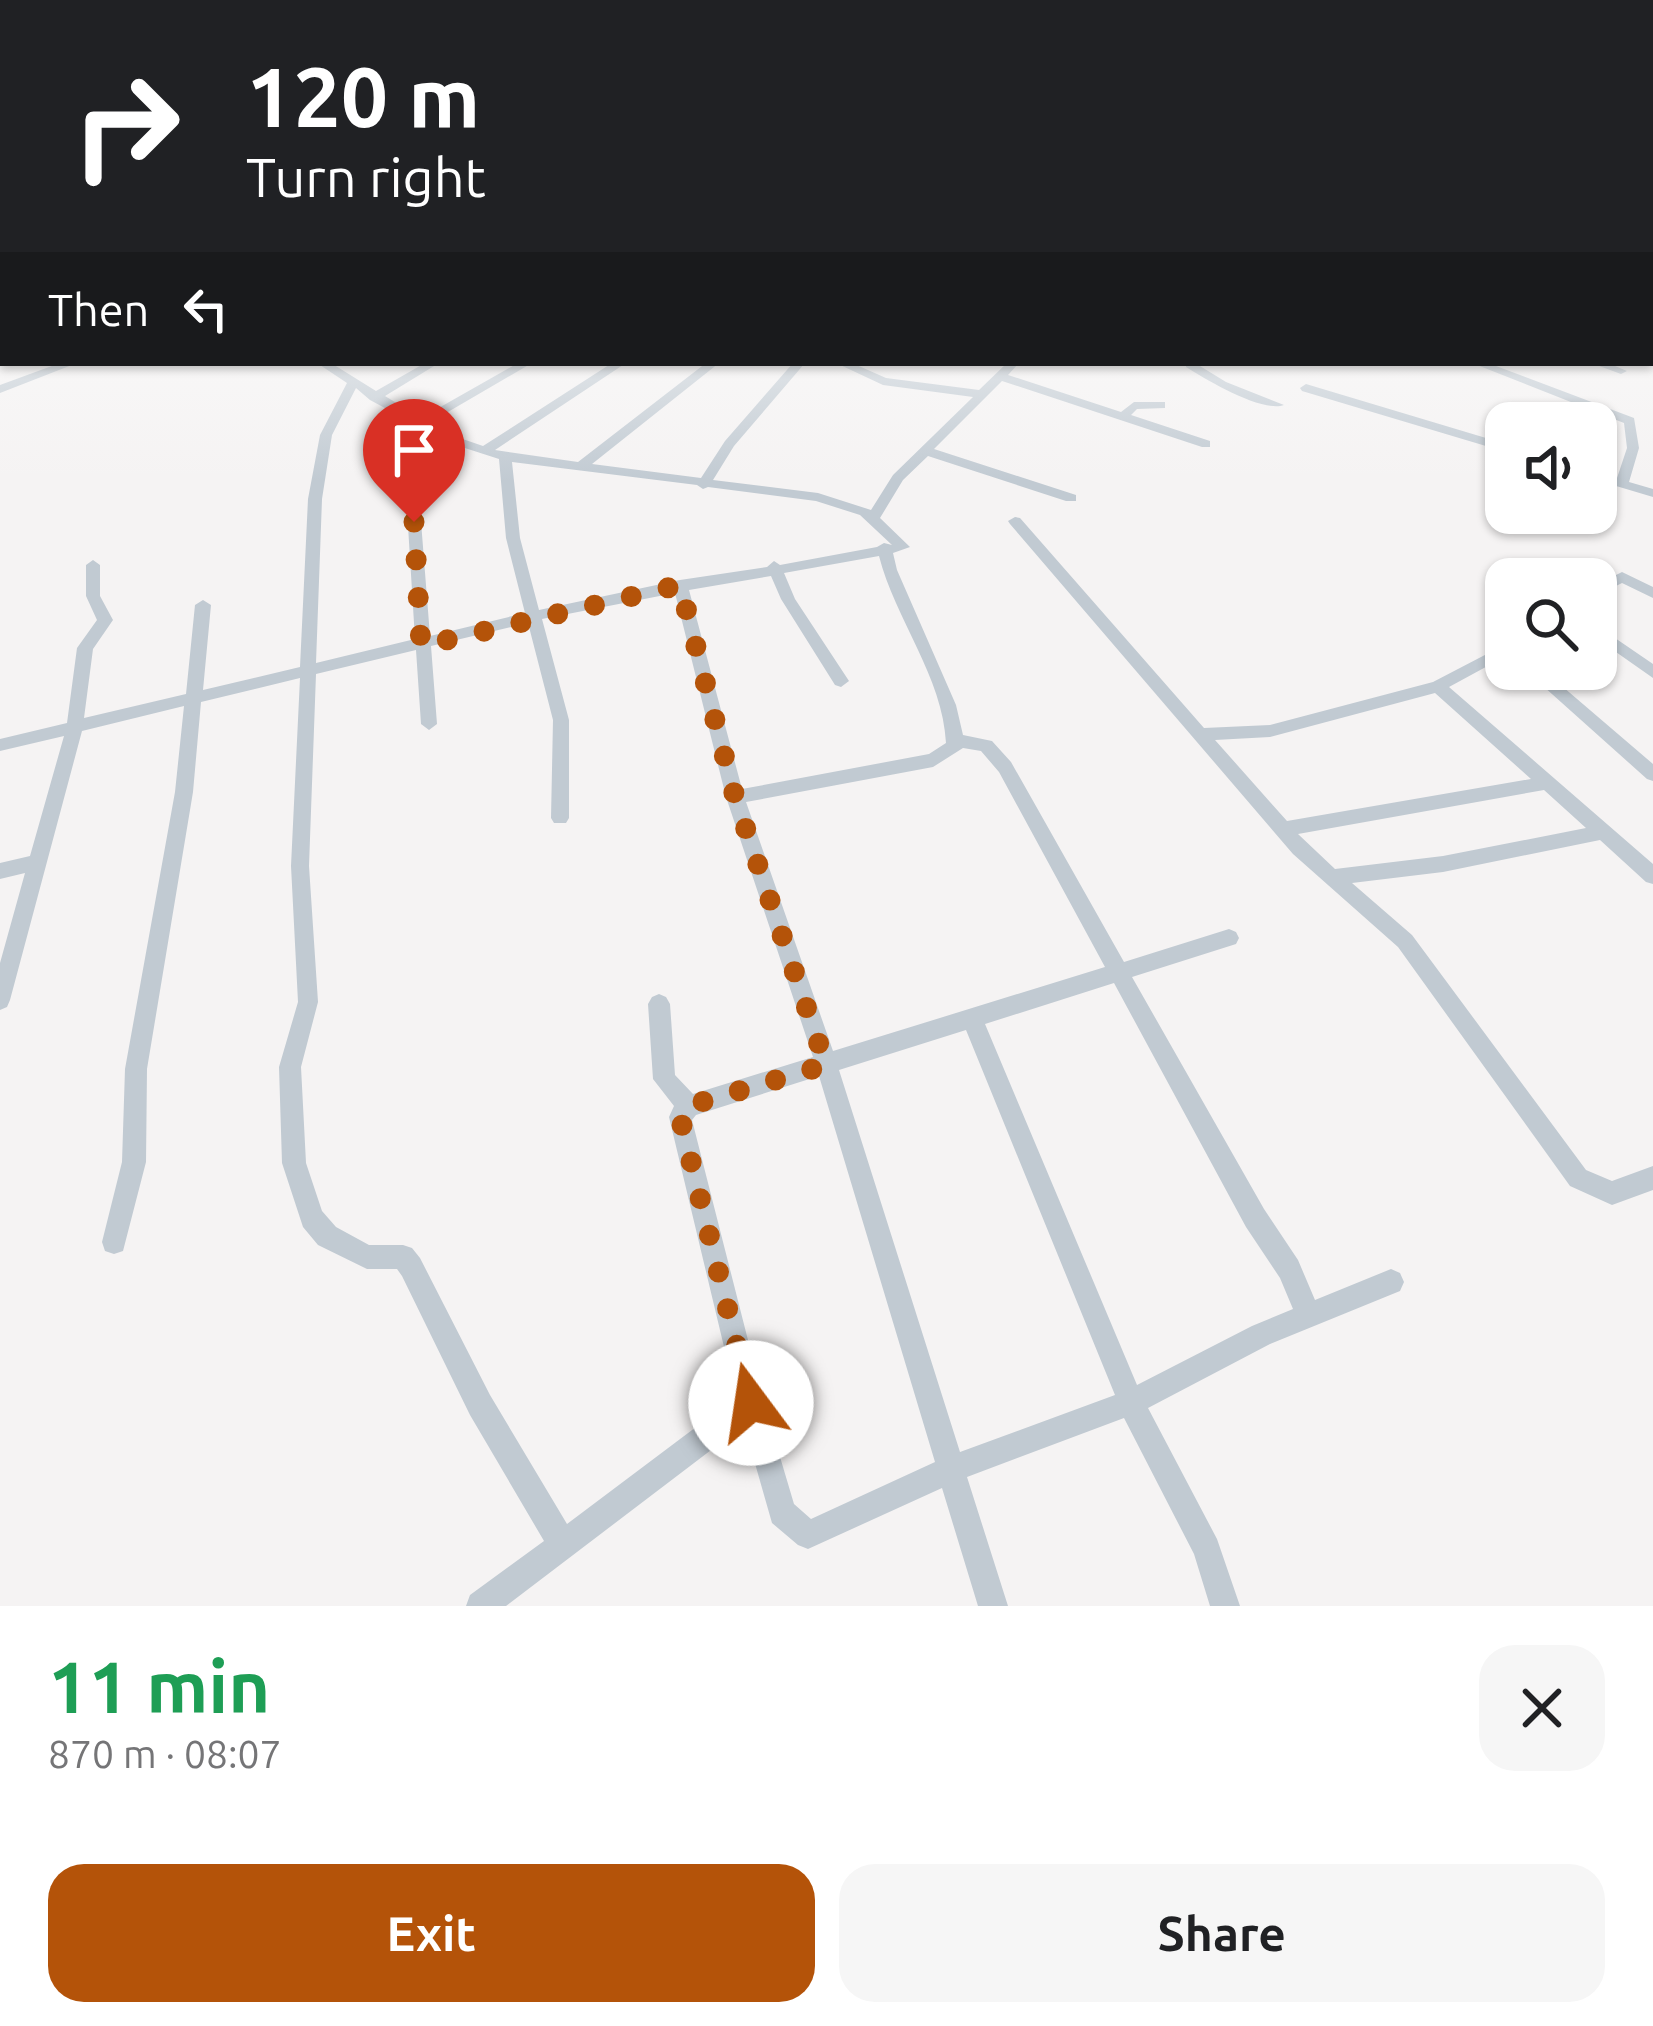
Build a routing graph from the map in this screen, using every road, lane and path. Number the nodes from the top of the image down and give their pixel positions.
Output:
1 (62, 366) edge
2 (330, 366) edge
3 (428, 366) edge
4 (520, 366) edge
5 (615, 366) edge
6 (709, 366) edge
7 (797, 366) edge
8 (849, 366) edge
9 (1010, 366) edge
10 (1192, 366) edge
11 (1486, 366) edge
12 (1606, 366) edge
13 (1621, 371) dead end
14 (999, 376) junction
15 (352, 384) junction
16 (1306, 388) dead end
17 (0, 389) edge
18 (979, 394) junction
19 (374, 397) junction
20 (1161, 405) dead end
21 (1278, 405) dead end
22 (1123, 417) junction
23 (417, 422) junction
24 (1485, 442) edge
25 (1206, 444) dead end
26 (484, 451) junction
27 (923, 451) junction
28 (505, 457) junction
29 (578, 468) junction
30 (1617, 482) edge
31 (1622, 484) junction
32 (703, 485) junction
33 (1653, 493) edge
34 (1071, 498) dead end
35 (880, 499) junction
36 (856, 511) junction
37 (1015, 521) dead end
38 (874, 524) junction
39 (884, 547) junction
40 (857, 551) junction
41 (93, 565) dead end
42 (774, 566) junction
43 (1617, 580) edge
44 (680, 585) junction
45 (1653, 593) edge
46 (203, 605) dead end
47 (531, 619) junction
48 (1617, 645) edge
49 (421, 646) junction
50 (1485, 661) edge
51 (1653, 672) edge
52 (311, 673) junction
53 (841, 681) dead end
54 (1438, 686) junction
55 (1556, 690) edge
56 (194, 698) junction
57 (429, 724) dead end
58 (74, 727) junction
59 (1201, 734) junction
60 (956, 740) junction
61 (0, 745) edge
62 (1653, 774) edge
63 (1547, 783) junction
64 (735, 797) junction
65 (560, 818) dead end
66 (1287, 828) junction
67 (1602, 832) junction
68 (35, 862) junction
69 (0, 871) edge
70 (1653, 876) edge
71 (1330, 877) junction
72 (1229, 938) dead end
73 (1120, 970) junction
74 (0, 1000) edge
75 (659, 1004) dead end
76 (972, 1018) junction
77 (826, 1065) junction
78 (688, 1106) junction
79 (1653, 1178) edge
80 (114, 1242) dead end
81 (1391, 1282) dead end
82 (1307, 1314) junction
83 (1132, 1402) junction
84 (751, 1403) junction
85 (950, 1470) junction
86 (561, 1542) junction
87 (481, 1606) edge
88 (993, 1606) edge
89 (1225, 1606) edge

1 - 17 street
2 - 15 street
3 - 19 street
4 - 23 street
5 - 26 street
6 - 29 street
7 - 32 street
8 - 18 street
9 - 14 street
10 - 21 street
11 - 31 street
12 - 13 street
14 - 18 street
14 - 22 street
15 - 19 street
15 - 52 street
16 - 24 street
18 - 27 street
19 - 23 street
20 - 22 street
22 - 25 street
23 - 26 street
23 - 49 street
26 - 28 street
27 - 34 street
27 - 35 street
28 - 29 street
28 - 47 street
29 - 32 street
30 - 31 street
31 - 33 street
32 - 36 street
35 - 36 street
35 - 38 street
36 - 38 street
37 - 59 street
38 - 39 street
38 - 40 street
39 - 40 street
39 - 60 street
40 - 42 street
41 - 58 street
42 - 44 street
42 - 53 street
43 - 45 street
44 - 47 street
44 - 64 street
46 - 56 street
47 - 49 street
47 - 65 street
48 - 51 street
49 - 52 street
49 - 57 street
50 - 54 street
52 - 56 street
52 - 86 street
54 - 59 street
54 - 63 street
55 - 62 street
56 - 58 street
56 - 80 street
58 - 61 street
58 - 68 street
59 - 66 street
60 - 64 street
60 - 73 street
63 - 66 street
63 - 67 street
64 - 77 street
66 - 71 street
67 - 70 street
67 - 71 street
68 - 69 street
68 - 74 street
71 - 79 street
72 - 73 street
73 - 76 street
73 - 82 street
75 - 78 street
76 - 77 street
76 - 83 street
77 - 78 street
77 - 85 street
78 - 84 street
81 - 82 street
82 - 83 street
83 - 85 street
83 - 89 street
84 - 85 street
84 - 86 street
85 - 88 street
86 - 87 street

